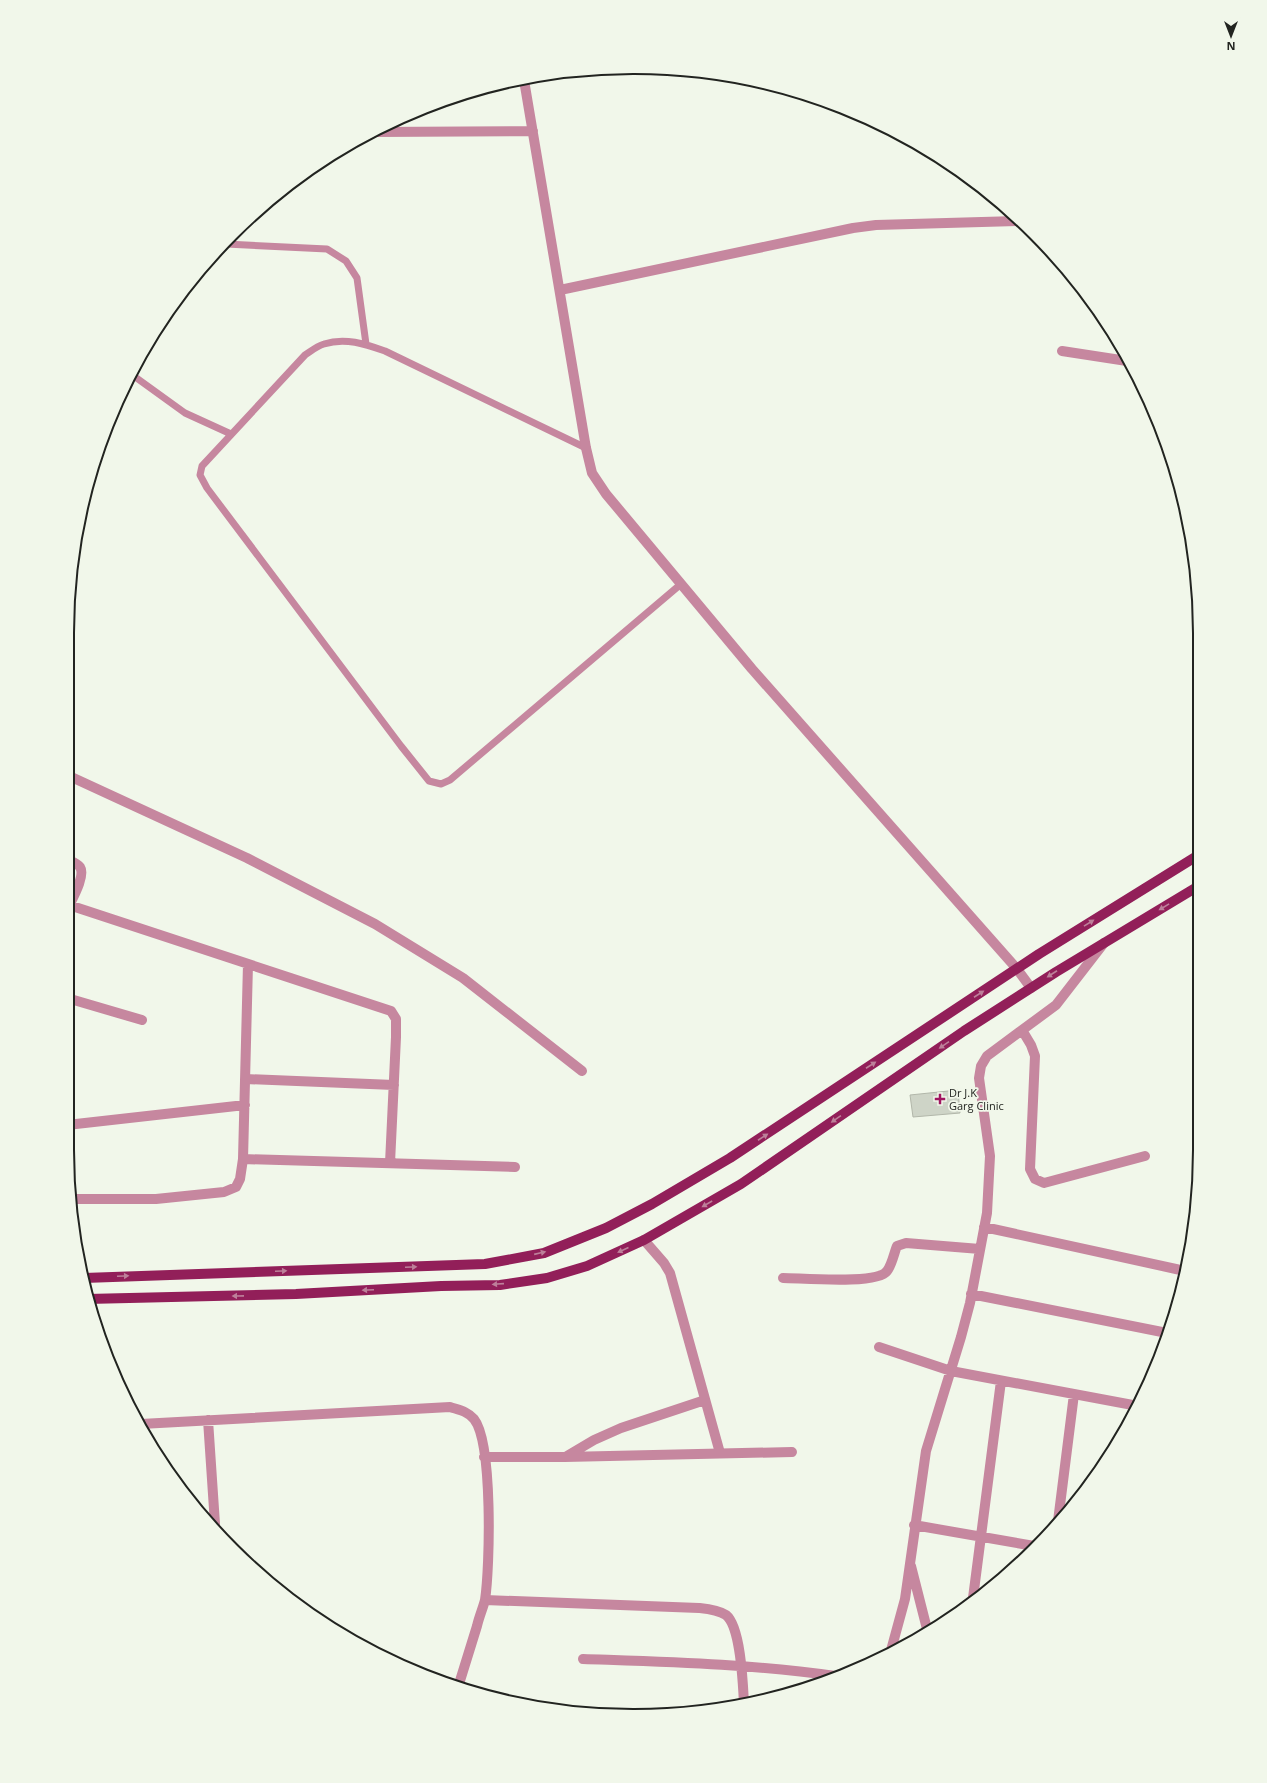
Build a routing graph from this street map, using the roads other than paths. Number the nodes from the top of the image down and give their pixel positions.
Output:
1 (525, 85) edge
2 (533, 131) junction
3 (386, 132) edge
4 (1011, 221) edge
5 (232, 244) edge
6 (560, 290) junction
7 (366, 344) junction
8 (1062, 351) dead end
9 (1121, 360) edge
10 (136, 378) edge
11 (231, 434) junction
12 (586, 448) junction
13 (681, 584) junction
14 (74, 778) edge
15 (1193, 859) edge
16 (74, 863) edge
17 (1193, 889) edge
18 (74, 895) edge
19 (74, 910) edge
20 (1105, 942) junction
21 (248, 964) junction
22 (1017, 969) junction
23 (1031, 988) junction
24 (74, 1000) edge
25 (142, 1020) dead end
26 (1022, 1030) junction
27 (582, 1071) dead end
28 (245, 1079) junction
29 (394, 1085) junction
30 (245, 1105) junction
31 (74, 1124) edge
32 (1145, 1156) dead end
33 (243, 1159) junction
34 (390, 1163) junction
35 (515, 1167) dead end
36 (76, 1199) edge
37 (984, 1228) junction
38 (644, 1240) junction
39 (980, 1249) junction
40 (1180, 1270) edge
41 (89, 1278) edge
42 (783, 1278) dead end
43 (971, 1294) junction
44 (95, 1299) edge
45 (1162, 1332) edge
46 (879, 1346) dead end
47 (951, 1371) junction
48 (1001, 1380) junction
49 (1074, 1394) junction
50 (705, 1400) junction
51 (1131, 1405) edge
52 (208, 1420) junction
53 (146, 1424) edge
54 (792, 1452) dead end
55 (720, 1453) junction
56 (484, 1456) junction
57 (565, 1457) junction
58 (1059, 1512) edge
59 (215, 1520) edge
60 (914, 1525) junction
61 (980, 1537) junction
62 (1029, 1545) edge
63 (910, 1560) junction
64 (974, 1593) edge
65 (485, 1600) junction
66 (926, 1626) edge
67 (892, 1645) edge
68 (583, 1659) dead end
69 (742, 1667) junction
70 (824, 1675) edge
71 (460, 1681) edge
72 (744, 1698) edge

1 - 2 street
2 - 3 street
2 - 6 street
4 - 6 street
5 - 7 lane
6 - 12 street
7 - 11 lane
7 - 12 lane
8 - 9 street
10 - 11 lane
11 - 13 lane
12 - 13 street
13 - 22 street
14 - 27 street
22 -> 15 main road
16 - 18 street
17 -> 20 main road
19 - 21 street
20 -> 23 main road
20 - 26 street
21 - 28 street
21 - 29 street
22 - 23 street
41 -> 22 main road
23 -> 38 main road
24 - 25 street
26 - 32 street
26 - 37 street
28 - 29 street
28 - 30 street
29 - 34 street
30 - 31 street
30 - 33 street
33 - 34 street
33 - 36 street
34 - 35 street
37 - 39 street
37 - 40 street
38 -> 44 main road
38 - 50 street
39 - 42 street
39 - 43 street
43 - 45 street
43 - 47 street
46 - 47 street
47 - 48 street
47 - 60 street
48 - 49 street
48 - 61 street
49 - 51 street
49 - 58 street
50 - 55 street
50 - 57 street
52 - 53 street
52 - 56 street
52 - 59 street
54 - 55 street
55 - 57 street
56 - 57 street
56 - 65 street
60 - 61 street
60 - 63 street
61 - 62 street
61 - 64 street
63 - 66 street
63 - 67 street
65 - 69 street
65 - 71 street
68 - 69 street
69 - 70 street
69 - 72 street

